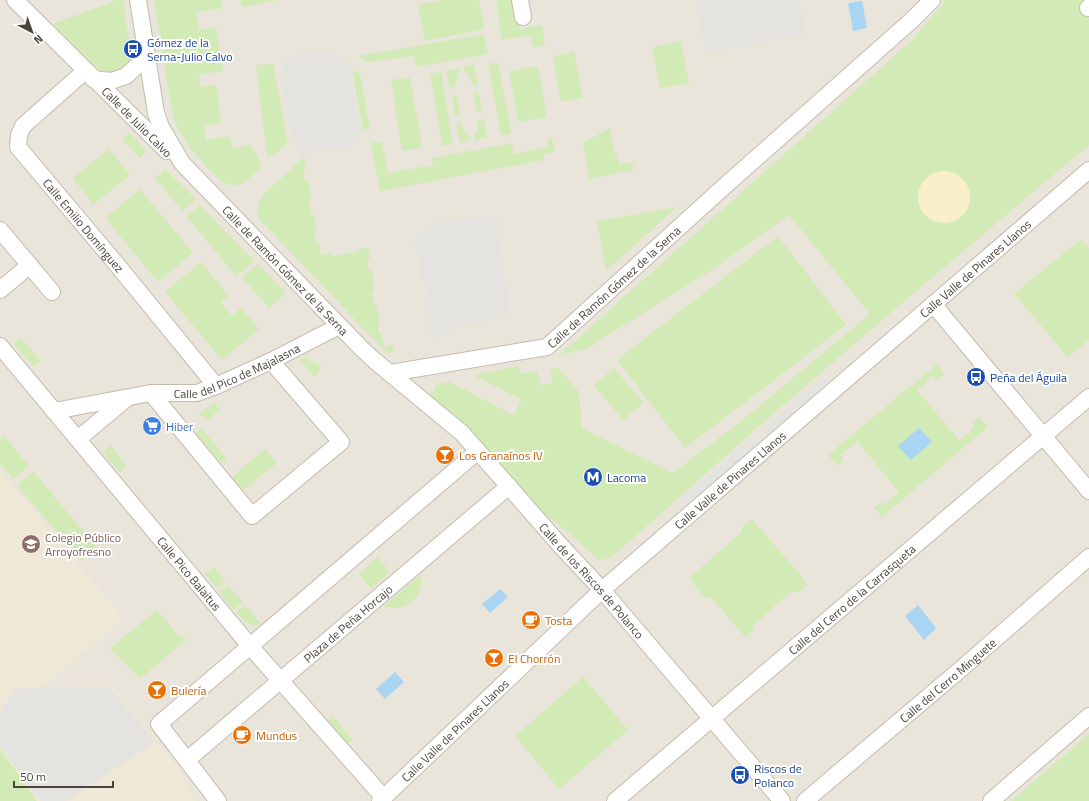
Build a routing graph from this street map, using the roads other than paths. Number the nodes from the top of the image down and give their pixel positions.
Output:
1 (15, 0) edge
2 (138, 0) edge
3 (520, 0) edge
4 (932, 0) edge
5 (523, 17) dead end
6 (147, 56) junction
7 (89, 75) junction
8 (182, 163) junction
9 (1089, 170) edge
10 (0, 230) edge
11 (30, 265) junction
12 (0, 290) edge
13 (52, 292) dead end
14 (933, 304) junction
15 (339, 326) junction
16 (0, 346) edge
17 (271, 361) junction
18 (390, 373) junction
19 (216, 386) junction
20 (151, 393) junction
21 (129, 397) junction
22 (1089, 397) edge
23 (54, 411) junction
24 (1042, 437) junction
25 (78, 439) junction
26 (478, 451) junction
27 (509, 486) junction
28 (1089, 491) edge
29 (1089, 557) edge
30 (602, 590) junction
31 (250, 646) junction
32 (281, 680) junction
33 (1089, 716) edge
34 (712, 719) junction
35 (187, 760) junction
36 (382, 799) edge
37 (218, 801) edge
38 (615, 801) edge
39 (782, 801) edge
40 (805, 801) edge
41 (991, 801) edge

1 - 7 street, Calle de Julio Calvo
2 - 6 street, Calle de Ramón Gómez de la Serna
3 - 5 street
4 - 18 street, Calle de Ramón Gómez de la Serna
6 - 7 street, Calle de Julio Calvo
6 - 8 street, Calle de Ramón Gómez de la Serna
7 - 8 street, Calle de Julio Calvo
7 - 19 street, Calle Emilio Domínguez
8 - 15 street, Calle de Ramón Gómez de la Serna
9 - 14 street, Calle Valle de Pinares Llanos
10 - 11 street
11 - 12 street
11 - 13 street
14 - 24 street
14 - 30 street, Calle Valle de Pinares Llanos
15 - 17 street, Calle del Pico de Majalasna
15 - 18 street, Calle de Ramón Gómez de la Serna
16 - 23 street, Calle Pico Balaitus
17 - 19 street, Calle del Pico de Majalasna
17 - 20 street
18 - 26 street, Calle de los Riscos de Polanco
19 - 20 street, Calle del Pico de Majalasna
20 - 21 street, Calle del Pico de Majalasna
21 - 23 street, Calle del Pico de Majalasna
21 - 25 street, Calle del Pico de Majalasna
22 - 24 street, Calle del Cerro de la Carrasqueta
23 - 25 street, Calle Pico Balaitus
24 - 28 street
24 - 34 street, Calle del Cerro de la Carrasqueta
25 - 31 street, Calle Pico Balaitus
26 - 27 street, Calle de los Riscos de Polanco
26 - 31 street
27 - 30 street, Calle de los Riscos de Polanco
27 - 32 street, Plaza de Peña Horcajo
29 - 40 street, Calle del Cerro Minguete
30 - 34 street, Calle de los Riscos de Polanco
30 - 36 street, Calle Valle de Pinares Llanos
31 - 32 street, Calle Pico Balaitus
31 - 35 street
32 - 35 street, Plaza de Peña Horcajo
32 - 36 street, Calle Pico Balaitus
33 - 41 street
34 - 38 street, Calle del Cerro de la Carrasqueta
34 - 39 street, Calle de los Riscos de Polanco
35 - 37 street

